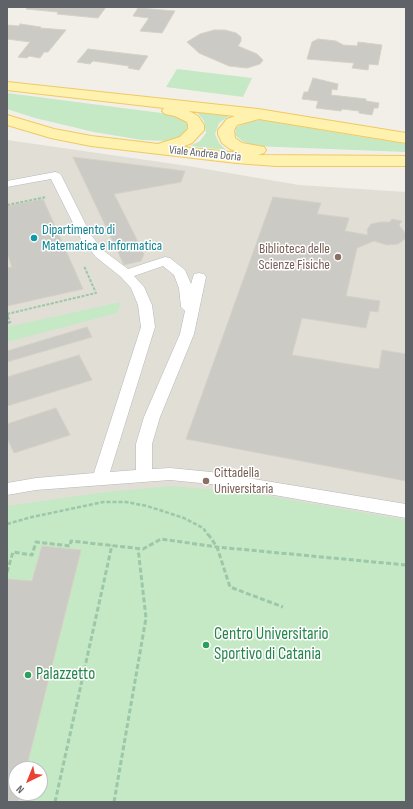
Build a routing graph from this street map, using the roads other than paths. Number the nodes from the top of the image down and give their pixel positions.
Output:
1 (7, 86) edge
2 (107, 98) junction
3 (258, 114) junction
4 (7, 120) edge
5 (406, 138) edge
6 (158, 149) junction
7 (406, 155) edge
8 (406, 161) edge
9 (7, 184) edge
10 (126, 274) junction
11 (199, 277) dead end
12 (190, 323) junction
13 (144, 476) junction
14 (100, 479) junction
15 (7, 489) edge
16 (406, 511) edge

1 - 2 main road
2 - 3 main road
2 - 6 main road
3 - 5 main road
3 - 7 main road
4 - 6 main road, Viale Andrea Doria
6 - 8 main road, Viale Andrea Doria
9 - 10 lane
10 - 12 lane
10 - 14 lane
11 - 12 lane
12 - 13 lane
13 - 14 lane
13 - 16 lane
14 - 15 lane

